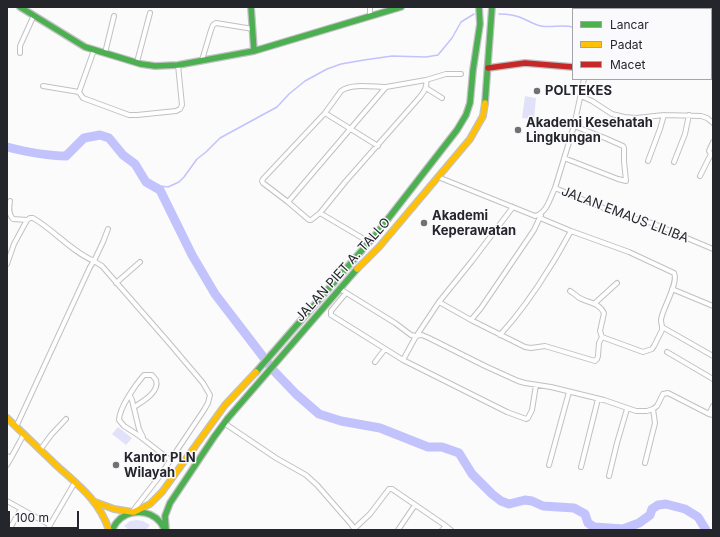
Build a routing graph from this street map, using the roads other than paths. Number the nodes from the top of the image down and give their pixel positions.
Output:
1 (20, 7) edge
2 (251, 7) edge
3 (370, 7) edge
4 (401, 7) edge
5 (479, 7) edge
6 (492, 7) edge
7 (150, 14) dead end
8 (34, 15) junction
9 (114, 16) dead end
10 (370, 16) junction
11 (491, 16) junction
12 (480, 17) junction
13 (253, 28) junction
14 (94, 50) junction
15 (254, 50) junction
16 (20, 53) dead end
17 (105, 53) junction
18 (202, 60) junction
19 (137, 62) junction
20 (178, 65) junction
21 (572, 67) edge
22 (488, 68) junction
23 (461, 74) dead end
24 (426, 80) junction
25 (584, 80) edge
26 (43, 86) dead end
27 (386, 87) junction
28 (426, 88) junction
29 (79, 92) junction
30 (581, 96) junction
31 (442, 98) dead end
32 (325, 113) junction
33 (664, 115) junction
34 (689, 115) junction
35 (713, 123) edge
36 (574, 126) junction
37 (350, 129) junction
38 (713, 142) edge
39 (378, 146) junction
40 (712, 155) edge
41 (564, 158) junction
42 (648, 161) dead end
43 (674, 162) dead end
44 (700, 176) dead end
45 (438, 177) junction
46 (555, 188) junction
47 (10, 201) dead end
48 (288, 202) junction
49 (514, 207) junction
50 (320, 213) junction
51 (541, 216) junction
52 (27, 220) junction
53 (108, 229) dead end
54 (571, 232) junction
55 (369, 242) junction
56 (713, 248) edge
57 (94, 261) junction
58 (140, 262) dead end
59 (7, 264) edge
60 (116, 283) junction
61 (617, 283) dead end
62 (340, 289) junction
63 (672, 289) junction
64 (570, 290) dead end
65 (346, 293) junction
66 (439, 302) junction
67 (595, 303) junction
68 (713, 306) edge
69 (471, 320) junction
70 (662, 327) junction
71 (500, 335) junction
72 (417, 336) junction
73 (602, 337) junction
74 (385, 349) junction
75 (667, 352) dead end
76 (713, 356) edge
77 (403, 360) junction
78 (375, 362) dead end
79 (713, 379) edge
80 (536, 384) junction
81 (569, 392) junction
82 (130, 396) junction
83 (598, 399) junction
84 (713, 406) edge
85 (134, 407) junction
86 (627, 409) junction
87 (653, 409) junction
88 (711, 414) edge
89 (7, 418) edge
90 (66, 419) dead end
91 (224, 423) junction
92 (16, 427) junction
93 (24, 434) junction
94 (144, 439) junction
95 (40, 450) junction
96 (9, 457) edge
97 (170, 460) junction
98 (645, 463) dead end
99 (7, 465) edge
100 (549, 465) dead end
101 (581, 467) dead end
102 (609, 476) dead end
103 (75, 482) junction
104 (7, 501) edge
105 (95, 502) junction
106 (415, 505) junction
107 (20, 509) junction
108 (132, 512) junction
109 (50, 525) junction
110 (446, 526) junction
111 (9, 530) edge
112 (47, 530) edge
113 (109, 530) edge
114 (112, 530) edge
115 (165, 530) edge
116 (355, 530) edge
117 (398, 530) edge
118 (442, 530) edge
119 (451, 530) edge

1 - 8 main road
2 - 13 main road
3 - 10 street
4 - 10 main road
5 - 12 main road, JALAN PIET A. TALLO
6 - 11 main road, JALAN PIET A. TALLO
7 - 19 street
8 - 14 main road
8 - 16 street
9 - 17 street
10 - 15 main road
11 - 12 main road
11 - 22 main road, JALAN PIET A. TALLO
12 - 55 main road, JALAN PIET A. TALLO
13 - 15 main road
13 - 18 street
14 - 17 main road
14 - 29 street
15 - 18 main road
17 - 19 main road
18 - 20 main road
19 - 20 main road
20 - 29 street
21 - 22 main road
22 - 45 main road, JALAN PIET A. TALLO
23 - 24 street
24 - 27 street
24 - 28 street
25 - 30 street
26 - 29 street
27 - 32 street
27 - 37 street
28 - 31 street
28 - 39 street
30 - 33 street
30 - 36 street
32 - 37 street
32 - 48 street
33 - 34 street
33 - 42 street
34 - 35 street
34 - 43 street
36 - 41 street
36 - 41 street
37 - 39 street
37 - 48 street
38 - 40 street
39 - 50 street
40 - 44 street
41 - 46 street
45 - 49 street
45 - 62 main road, JALAN PIET A. TALLO
46 - 51 street, JALAN EMAUS LILIBA
46 - 56 street, JALAN EMAUS LILIBA
47 - 52 street
48 - 50 street
49 - 51 street
49 - 66 street
50 - 55 street
51 - 54 street
51 - 69 street, JALAN EMAUS LILIBA
52 - 57 street
52 - 59 street
53 - 57 street
54 - 63 street
54 - 71 street
55 - 108 main road, JALAN PIET A. TALLO
57 - 60 street
57 - 92 street
58 - 60 street
60 - 97 street
61 - 67 street
62 - 65 street
62 - 91 main road, JALAN PIET A. TALLO
63 - 68 street
63 - 70 street
64 - 67 street
65 - 72 street
65 - 74 street
66 - 69 street
66 - 72 street
67 - 73 street
69 - 71 street
70 - 73 street
70 - 76 street
71 - 73 street
72 - 77 street
72 - 80 street
74 - 77 street
74 - 78 street
75 - 79 street
77 - 80 street
80 - 81 street
81 - 83 street
81 - 100 street
82 - 85 street
82 - 85 street
82 - 94 street
83 - 86 street
83 - 101 street
84 - 88 street
85 - 94 street
86 - 87 street
86 - 102 street
87 - 88 street
87 - 98 street
89 - 92 main road
90 - 95 street
91 - 115 main road, JALAN PIET A. TALLO
91 - 116 street
92 - 93 main road
93 - 95 main road
93 - 96 street
94 - 97 street
95 - 103 main road
96 - 99 street
97 - 108 street
103 - 105 main road
103 - 109 street
104 - 107 street
105 - 108 main road
105 - 113 main road
106 - 110 street
106 - 116 street
106 - 117 street
107 - 109 street
107 - 111 street
108 - 114 main road, JALAN PIET A. TALLO
108 - 115 main road
109 - 112 street
110 - 118 street
110 - 119 street

